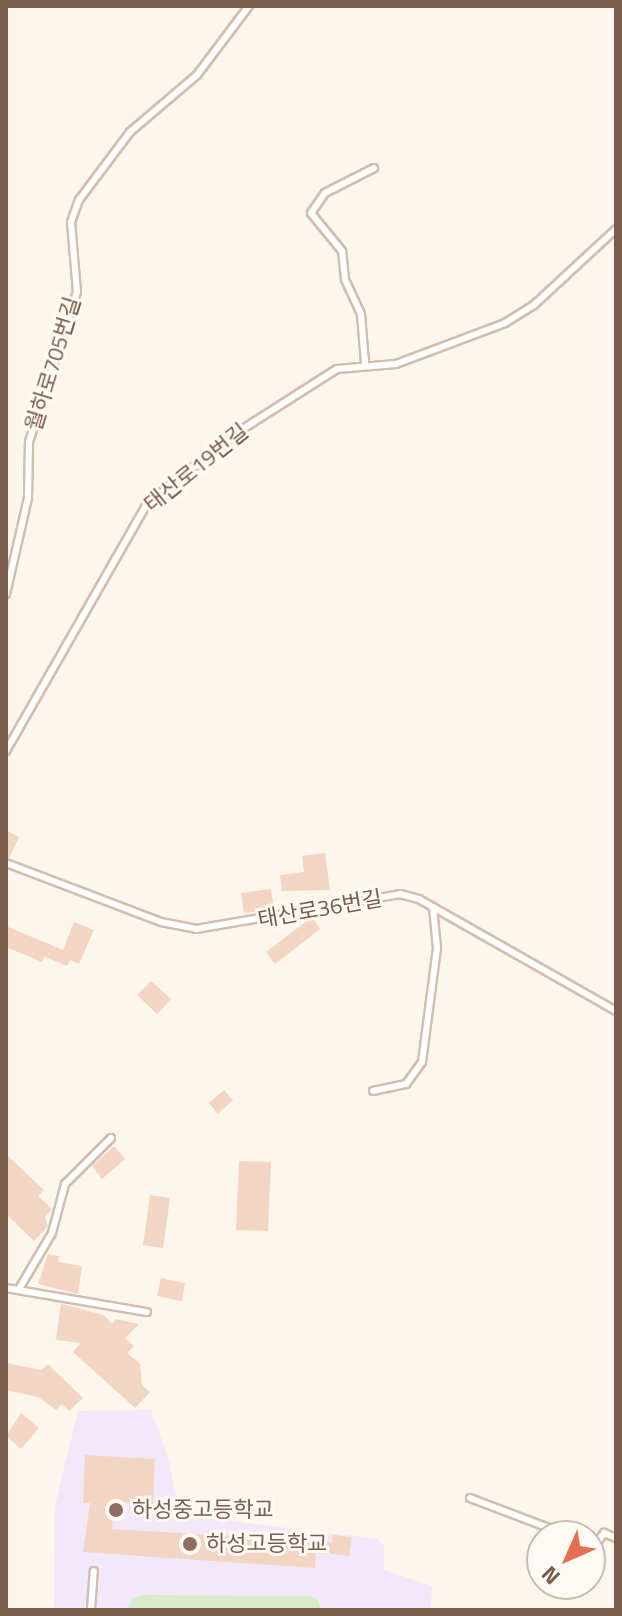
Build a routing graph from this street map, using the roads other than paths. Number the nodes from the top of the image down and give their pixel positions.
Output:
1 (249, 6) edge
2 (374, 168) dead end
3 (616, 229) edge
4 (365, 363) junction
5 (6, 594) edge
6 (6, 751) edge
7 (6, 863) edge
8 (433, 907) junction
9 (616, 1011) edge
10 (373, 1091) dead end
11 (111, 1138) dead end
12 (6, 1288) edge
13 (19, 1289) junction
14 (147, 1312) dead end
15 (470, 1498) dead end
16 (528, 1520) edge
17 (94, 1571) dead end
18 (91, 1610) edge

1 - 5 lane, 월하로705번길
2 - 4 lane
3 - 4 lane, 태산로19번길
4 - 6 lane, 태산로19번길
7 - 8 lane, 태산로36번길
8 - 9 lane, 태산로36번길
8 - 10 lane
11 - 13 lane
12 - 13 lane
13 - 14 lane
15 - 16 lane
17 - 18 lane

